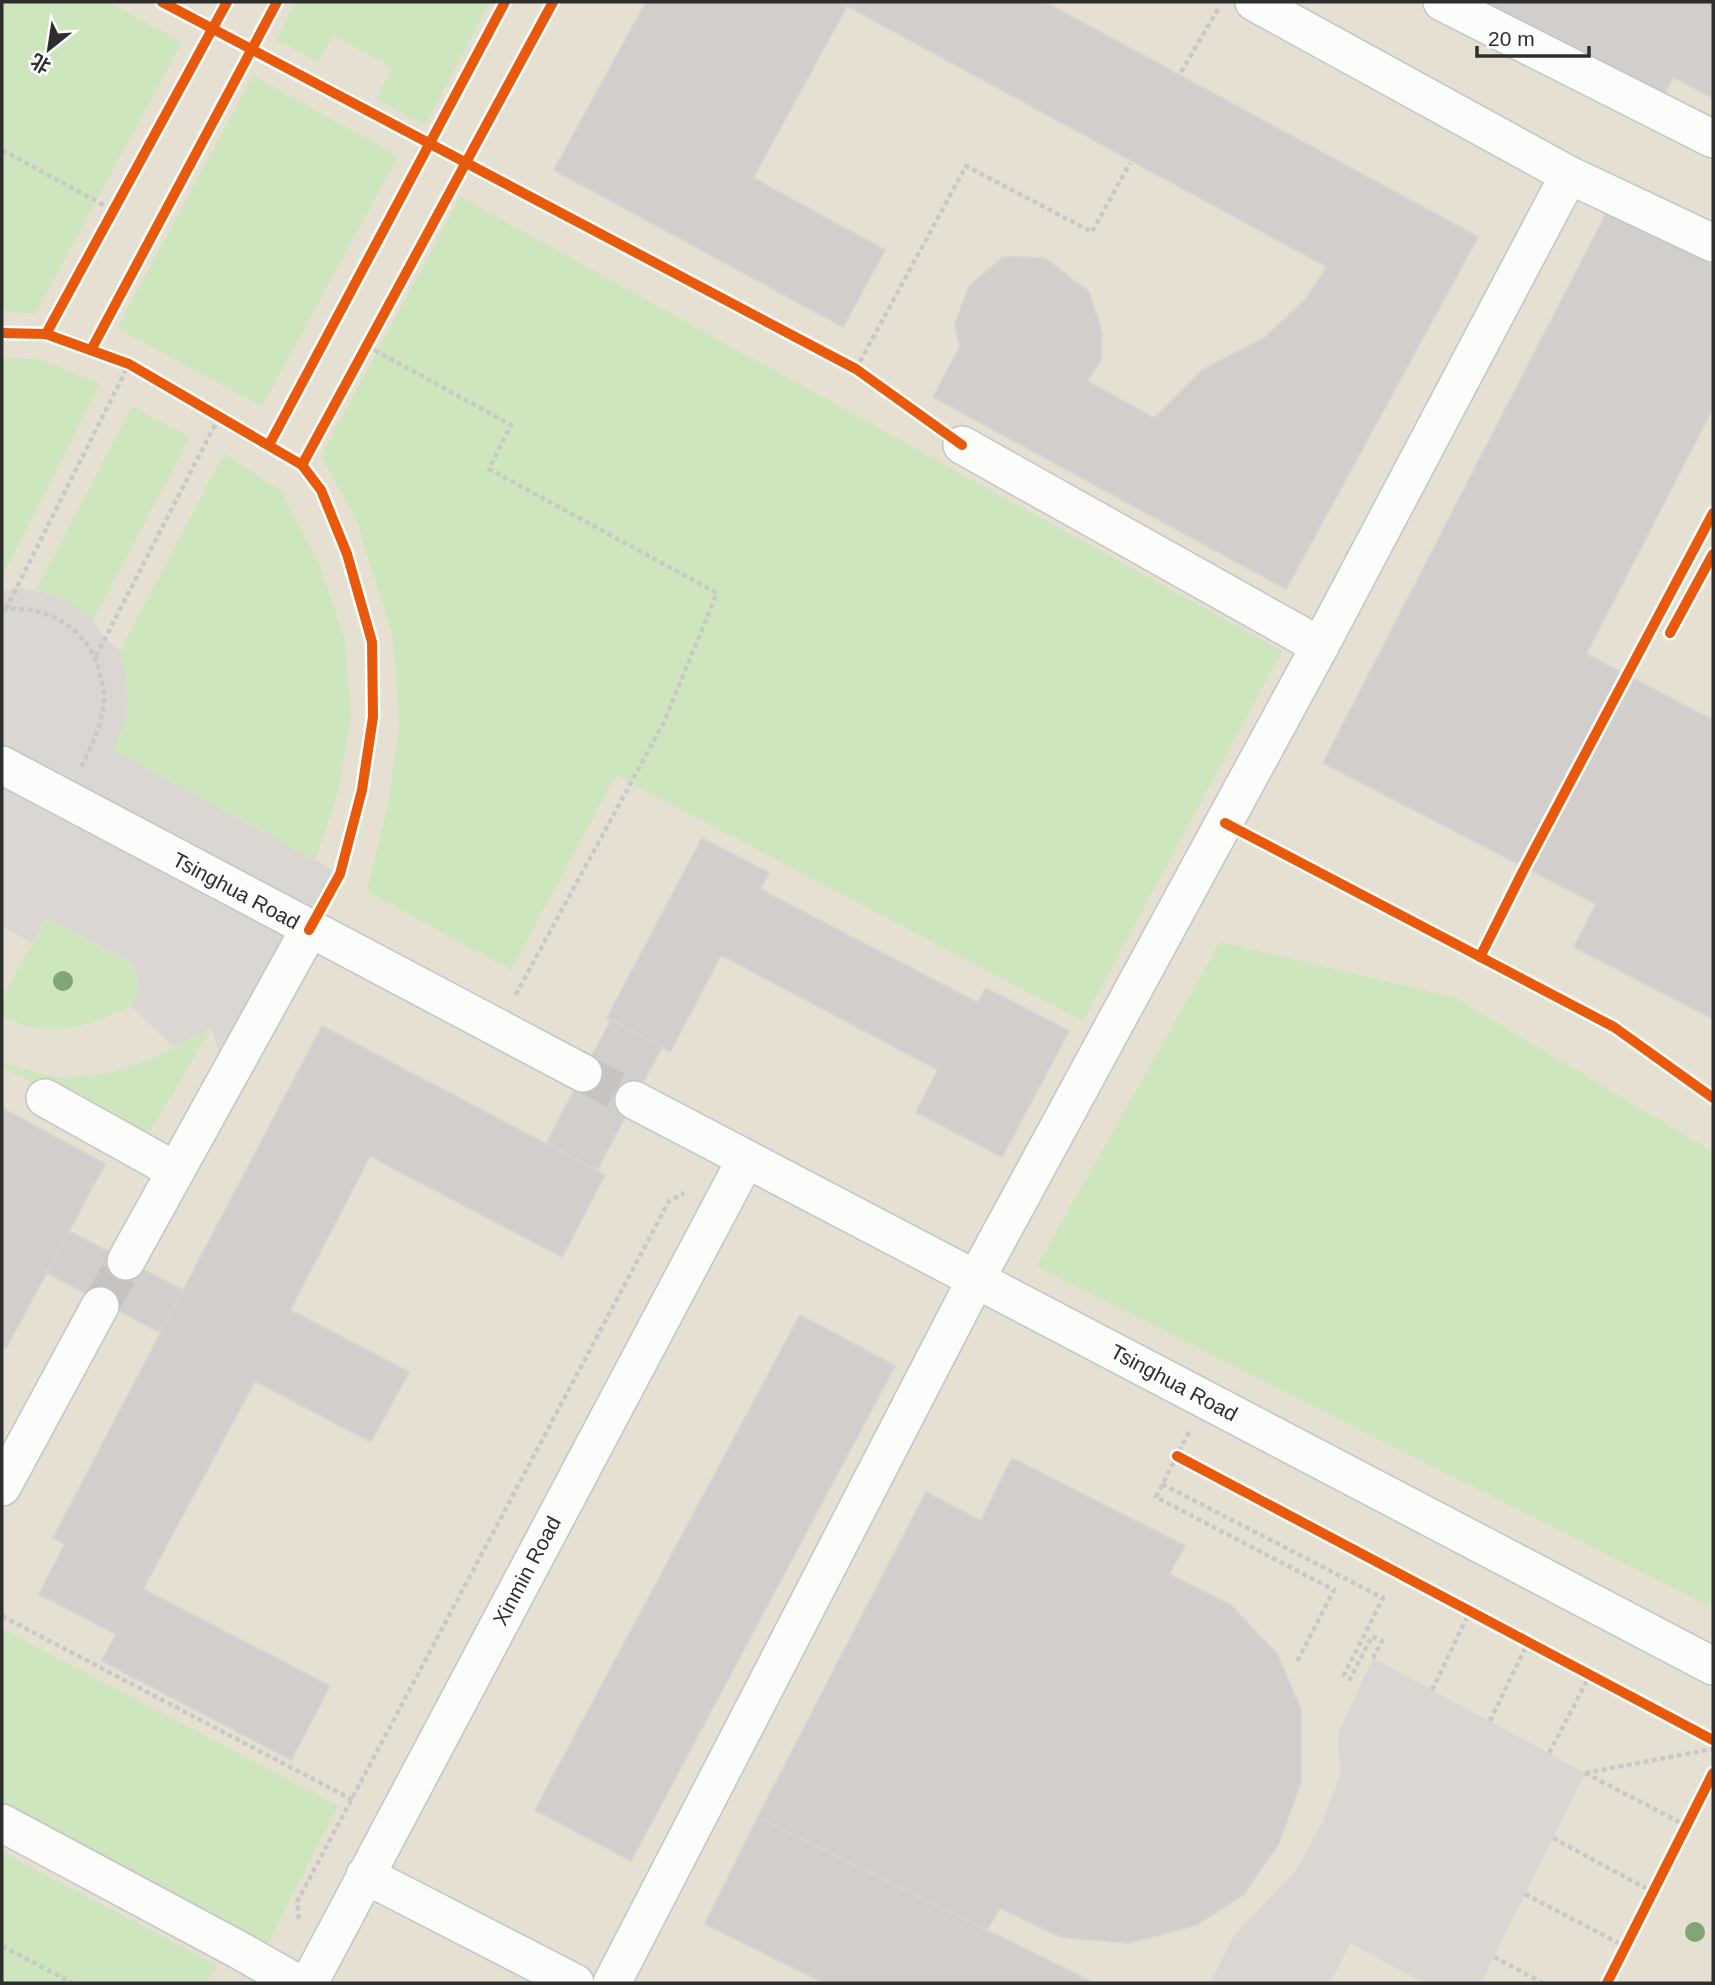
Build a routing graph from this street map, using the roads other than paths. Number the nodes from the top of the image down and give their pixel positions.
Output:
1 (1254, 2) edge
2 (1442, 2) edge
3 (1713, 139) edge
4 (1569, 175) junction
5 (1713, 243) edge
6 (962, 445) dead end
7 (1268, 594) dead end
8 (1320, 646) junction
9 (2, 765) edge
10 (309, 930) junction
11 (583, 1073) tunnel mouth
12 (45, 1098) dead end
13 (634, 1100) tunnel mouth
14 (746, 1159) junction
15 (176, 1171) junction
16 (126, 1261) tunnel mouth
17 (976, 1279) junction
18 (100, 1306) tunnel mouth
19 (2, 1487) edge
20 (1713, 1666) edge
21 (2, 1823) edge
22 (365, 1875) junction
23 (297, 1983) edge
24 (309, 1983) edge
25 (575, 1983) edge
26 (612, 1983) edge

1 - 4 street
2 - 3 street
4 - 5 street
4 - 8 street
6 - 8 street
7 - 8 street
8 - 17 street
9 - 10 street, Tsinghua Road
10 - 11 street, Tsinghua Road
10 - 15 street
12 - 15 street
13 - 14 street, Tsinghua Road
14 - 17 street, Tsinghua Road
14 - 22 street, Xinmin Road
15 - 16 street
17 - 20 street, Tsinghua Road
17 - 26 street
18 - 19 street
21 - 23 street
22 - 24 street, Xinmin Road
22 - 25 street

